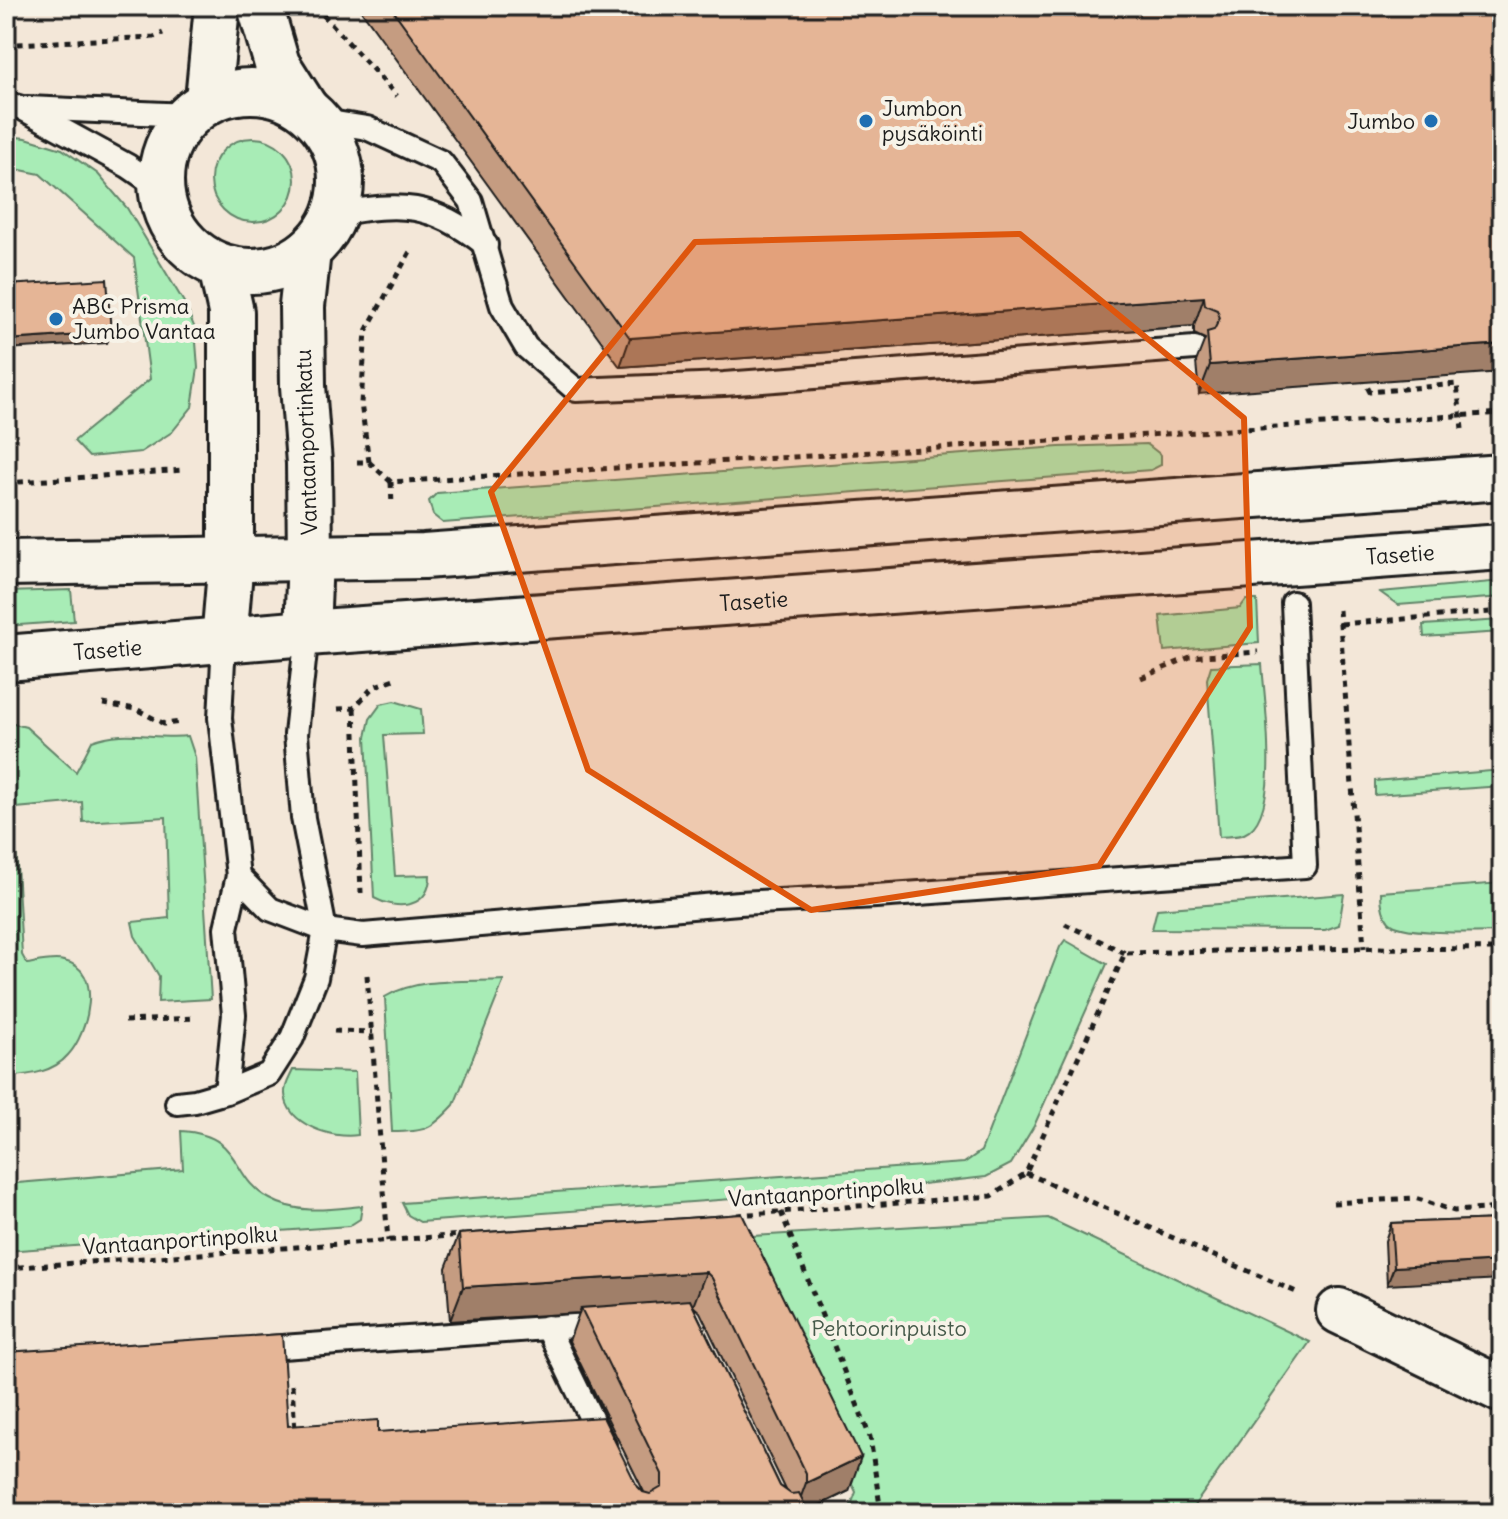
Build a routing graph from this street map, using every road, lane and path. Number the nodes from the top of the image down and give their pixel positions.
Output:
1 (217, 6) edge
2 (260, 6) edge
3 (14, 105) edge
4 (198, 108) junction
5 (311, 114) junction
6 (160, 188) junction
7 (335, 214) junction
8 (486, 245) junction
9 (308, 251) junction
10 (221, 267) junction
11 (1195, 348) dead end
12 (1359, 369) edge
13 (1502, 413) edge
14 (1461, 418) junction
15 (1463, 430) dead end
16 (309, 463) junction
17 (231, 467) junction
18 (1502, 477) edge
19 (6, 483) edge
20 (1502, 547) edge
21 (310, 557) junction
22 (231, 559) junction
23 (6, 563) edge
24 (1338, 601) dead end
25 (1293, 603) dead end
26 (1502, 611) edge
27 (1341, 624) junction
28 (307, 633) junction
29 (224, 641) junction
30 (1343, 648) junction
31 (1294, 651) junction
32 (6, 658) edge
33 (1141, 678) dead end
34 (238, 876) junction
35 (1060, 922) dead end
36 (325, 930) junction
37 (1364, 948) junction
38 (1502, 949) edge
39 (1125, 953) junction
40 (226, 1092) junction
41 (177, 1103) dead end
42 (1026, 1173) junction
43 (1333, 1203) dead end
44 (1502, 1208) edge
45 (781, 1212) junction
46 (731, 1215) edge
47 (466, 1235) edge
48 (6, 1268) edge
49 (1339, 1311) joint
50 (625, 1322) edge
51 (547, 1327) junction
52 (289, 1347) junction
53 (228, 1351) edge
54 (1502, 1390) edge
55 (295, 1437) edge
56 (617, 1470) edge
57 (881, 1513) edge

1 - 4 main road
2 - 5 main road
3 - 4 lane
3 - 6 lane
4 - 5 main road
4 - 6 main road
5 - 7 main road
5 - 8 lane
6 - 10 main road
7 - 8 lane
7 - 9 main road
8 - 11 lane
9 - 10 main road
9 - 16 main road, Vantaanportinkatu
10 - 17 main road
12 - 14 path
13 - 14 path
14 - 15 path
14 - 16 path
16 - 21 main road, Vantaanportinkatu
17 - 19 path
17 - 22 main road
18 - 21 main road
20 - 28 main road, Tasetie
21 - 22 main road
21 - 28 main road, Vantaanportinkatu
22 - 23 main road
22 - 29 main road
24 - 27 path
25 - 31 lane
26 - 27 path
27 - 30 path
28 - 29 main road, Tasetie
28 - 36 lane
29 - 32 main road, Tasetie
29 - 34 lane
30 - 31 path
30 - 37 path
31 - 33 path
31 - 36 lane
34 - 36 lane
34 - 40 lane
35 - 39 path
36 - 40 lane
37 - 38 path
37 - 39 path
39 - 42 path
40 - 41 lane
42 - 45 path, Vantaanportinpolku
42 - 49 path
43 - 44 path
45 - 46 path, Vantaanportinpolku
45 - 57 path
47 - 48 path, Vantaanportinpolku
49 - 54 main road
50 - 51 lane
51 - 52 lane
51 - 56 lane
52 - 53 lane
52 - 55 path

